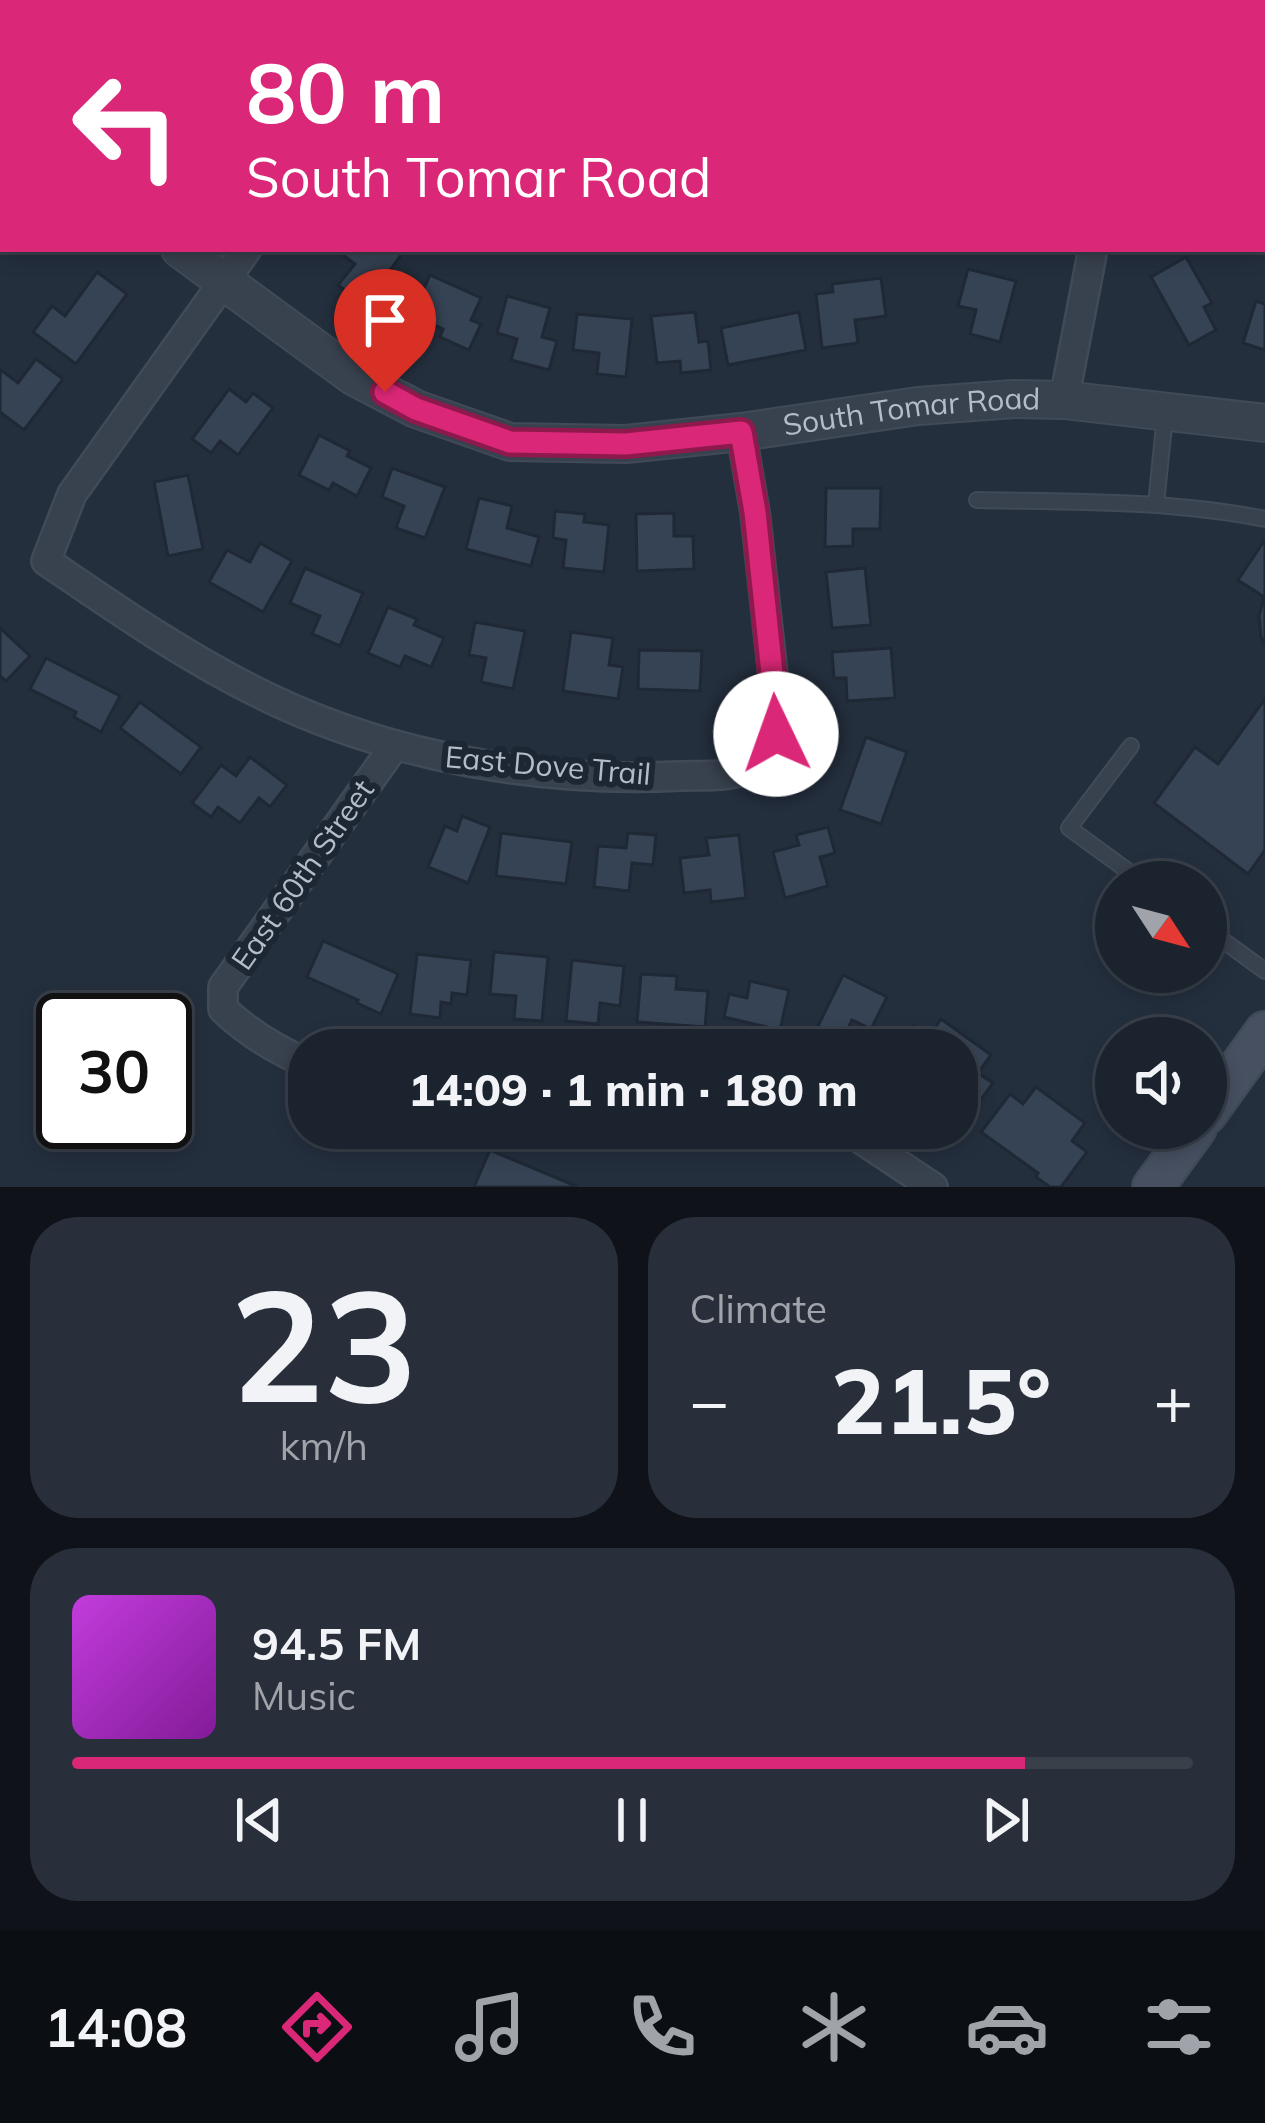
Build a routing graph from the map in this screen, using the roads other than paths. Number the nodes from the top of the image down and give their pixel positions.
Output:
1 (184, 252) edge
2 (245, 252) edge
3 (1092, 252) edge
4 (224, 281) junction
5 (1064, 400) junction
6 (1165, 411) junction
7 (1265, 423) edge
8 (741, 432) junction
9 (976, 500) dead end
10 (1156, 504) junction
11 (1265, 519) edge
12 (395, 746) junction
13 (1130, 746) dead end
14 (1115, 861) edge
15 (1227, 943) edge
16 (1265, 971) edge
17 (1265, 1032) edge
18 (288, 1054) edge
19 (1227, 1085) edge
20 (876, 1149) edge
21 (1181, 1149) edge
22 (933, 1187) edge
23 (1153, 1187) edge

1 - 4 street, South Tomar Road
2 - 4 street
3 - 5 street
4 - 8 street, South Tomar Road
4 - 12 street, East Dove Trail
5 - 6 street, South Tomar Road
5 - 8 street, South Tomar Road
6 - 7 street, South Tomar Road
6 - 10 lane
8 - 12 street, East Dove Trail
9 - 10 lane
10 - 11 lane
12 - 18 street, East 60th Street
13 - 14 lane
15 - 16 lane
17 - 19 main road
20 - 22 street
21 - 23 main road

